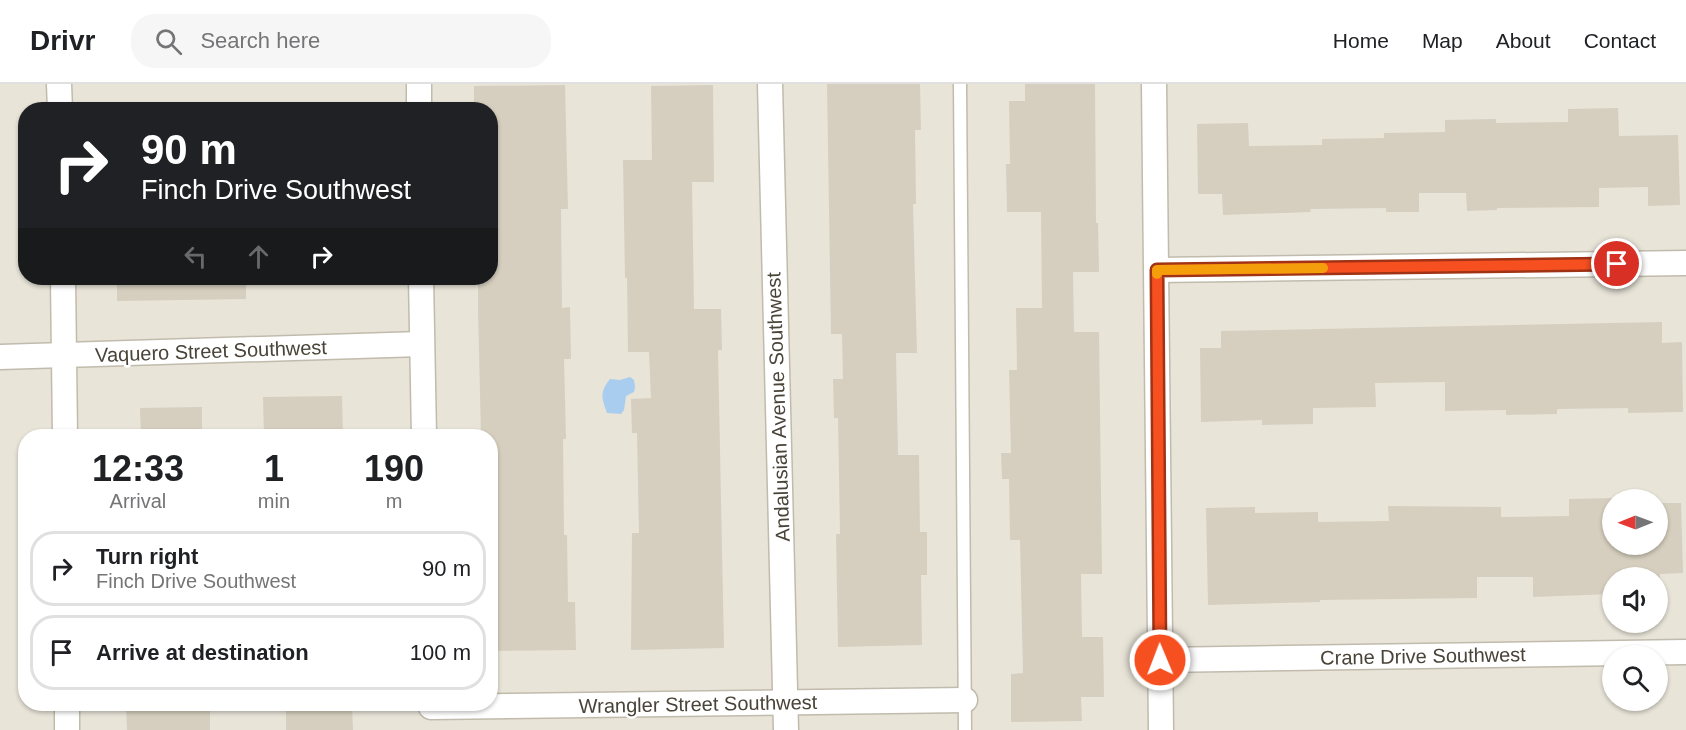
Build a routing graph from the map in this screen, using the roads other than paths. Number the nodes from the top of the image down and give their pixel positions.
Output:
1 (59, 84) edge
2 (419, 84) edge
3 (770, 84) edge
4 (960, 84) edge
5 (1154, 84) edge
6 (60, 102) edge
7 (419, 102) edge
8 (1686, 263) edge
9 (1157, 270) junction
10 (63, 285) edge
11 (421, 285) edge
12 (421, 344) junction
13 (64, 356) junction
14 (0, 357) edge
15 (65, 429) edge
16 (424, 429) edge
17 (1686, 652) edge
18 (1160, 660) junction
19 (965, 700) junction
20 (786, 704) junction
21 (67, 711) edge
22 (431, 714) edge
23 (67, 730) edge
24 (786, 730) edge
25 (965, 730) edge
26 (1161, 730) edge

1 - 6 street
2 - 7 street
3 - 20 street, Andalusian Avenue Southwest
4 - 19 lane
5 - 9 street
8 - 9 street
9 - 18 street
10 - 13 street
11 - 12 street
12 - 13 street, Vaquero Street Southwest
12 - 16 street
13 - 14 street, Vaquero Street Southwest
13 - 15 street
17 - 18 street, Crane Drive Southwest
18 - 26 street
19 - 20 street, Wrangler Street Southwest
19 - 25 lane
20 - 22 street, Wrangler Street Southwest
20 - 24 street, Andalusian Avenue Southwest
21 - 23 street

